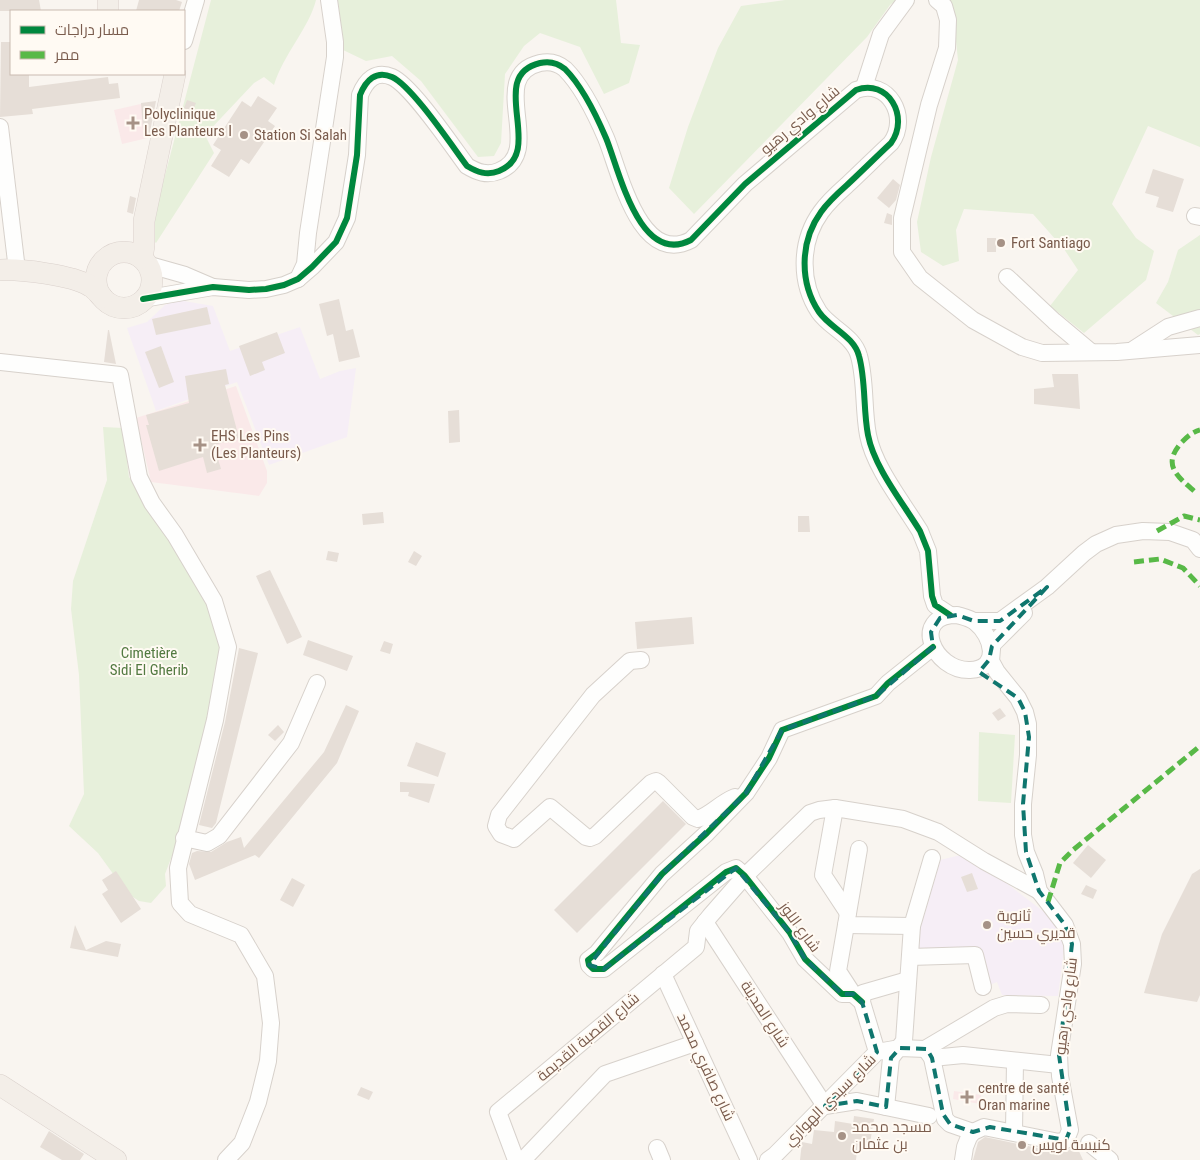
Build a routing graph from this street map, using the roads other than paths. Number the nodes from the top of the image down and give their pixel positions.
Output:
1 (196, 0) edge
2 (329, 0) edge
3 (906, 0) edge
4 (937, 0) edge
5 (185, 38) edge
6 (176, 75) edge
7 (864, 87) junction
8 (0, 127) edge
9 (144, 221) junction
10 (113, 255) junction
11 (144, 261) junction
12 (9, 270) edge
13 (56, 275) junction
14 (1007, 277) dead end
15 (298, 279) junction
16 (213, 287) junction
17 (102, 297) junction
18 (144, 299) junction
19 (1200, 318) edge
20 (1200, 345) edge
21 (1132, 351) junction
22 (1091, 352) junction
23 (0, 362) edge
24 (910, 515) junction
25 (1200, 549) edge
26 (1047, 587) junction
27 (950, 615) junction
28 (974, 621) junction
29 (932, 639) junction
30 (991, 648) junction
31 (641, 660) dead end
32 (975, 670) junction
33 (317, 683) dead end
34 (1018, 698) junction
35 (746, 793) junction
36 (835, 808) junction
37 (184, 838) junction
38 (859, 849) dead end
39 (932, 858) dead end
40 (746, 876) junction
41 (1039, 891) junction
42 (847, 919) junction
43 (705, 922) junction
44 (912, 926) junction
45 (910, 957) junction
46 (664, 974) junction
47 (908, 980) junction
48 (983, 987) dead end
49 (857, 998) junction
50 (1041, 1005) dead end
51 (695, 1043) junction
52 (900, 1048) junction
53 (877, 1052) junction
54 (929, 1054) junction
55 (1015, 1061) junction
56 (1059, 1065) junction
57 (0, 1085) edge
58 (825, 1106) junction
59 (886, 1107) junction
60 (929, 1116) dead end
61 (973, 1132) junction
62 (1014, 1132) junction
63 (1089, 1143) dead end
64 (116, 1160) edge
65 (226, 1160) edge
66 (516, 1160) edge
67 (523, 1160) edge
68 (749, 1160) edge
69 (768, 1160) edge
70 (963, 1160) edge
71 (1110, 1160) edge

1 - 5 street
2 - 15 street
3 - 7 street
4 - 22 street
6 - 9 main road
7 - 15 street, شارع وادي رهيو
7 - 24 street
8 - 12 street
9 - 10 main road
9 - 11 main road
10 - 11 main road
10 - 13 main road
10 - 17 main road
11 - 16 street
11 - 18 main road
12 - 13 main road
13 - 17 main road
14 - 22 street
15 - 16 street
16 - 18 street
17 - 18 main road
19 - 21 street
20 - 21 street
21 - 22 street
23 - 37 street
24 - 27 street
24 - 29 street
25 - 26 street
26 - 28 street
26 - 30 street
27 - 28 street
27 - 29 street
28 - 30 street
29 - 32 street
29 - 35 street
30 - 32 street
30 - 34 street, شارع وادي رهيو
31 - 35 street
32 - 34 street
33 - 37 street
34 - 41 street, شارع وادي رهيو
35 - 40 street
36 - 40 street
36 - 41 street
36 - 42 street
37 - 65 street
38 - 42 street
39 - 44 street
40 - 43 street
40 - 49 street, شارع اللوز
41 - 56 street, شارع وادي رهيو
42 - 44 street
42 - 49 street
43 - 46 street, شارع القصبة القديمة
43 - 58 street, شارع المدينة
44 - 45 street
45 - 47 street
45 - 48 street
46 - 51 street, شارع صافري محمد
46 - 66 street, شارع القصبة القديمة
47 - 49 street
47 - 52 street
49 - 53 street
50 - 54 street
51 - 67 street
51 - 68 street, شارع صافري محمد
52 - 53 street, شارع سيدي الهواري
52 - 54 street, شارع سيدي الهواري
52 - 59 street
53 - 58 street, شارع سيدي الهواري
54 - 55 street, شارع سيدي الهواري
54 - 61 street
55 - 56 street, شارع سيدي الهواري
55 - 62 street
56 - 62 street, شارع وادي رهيو
57 - 64 main road
58 - 59 street
58 - 69 street, شارع سيدي الهواري
59 - 60 street
61 - 62 street
61 - 70 street
63 - 71 street

